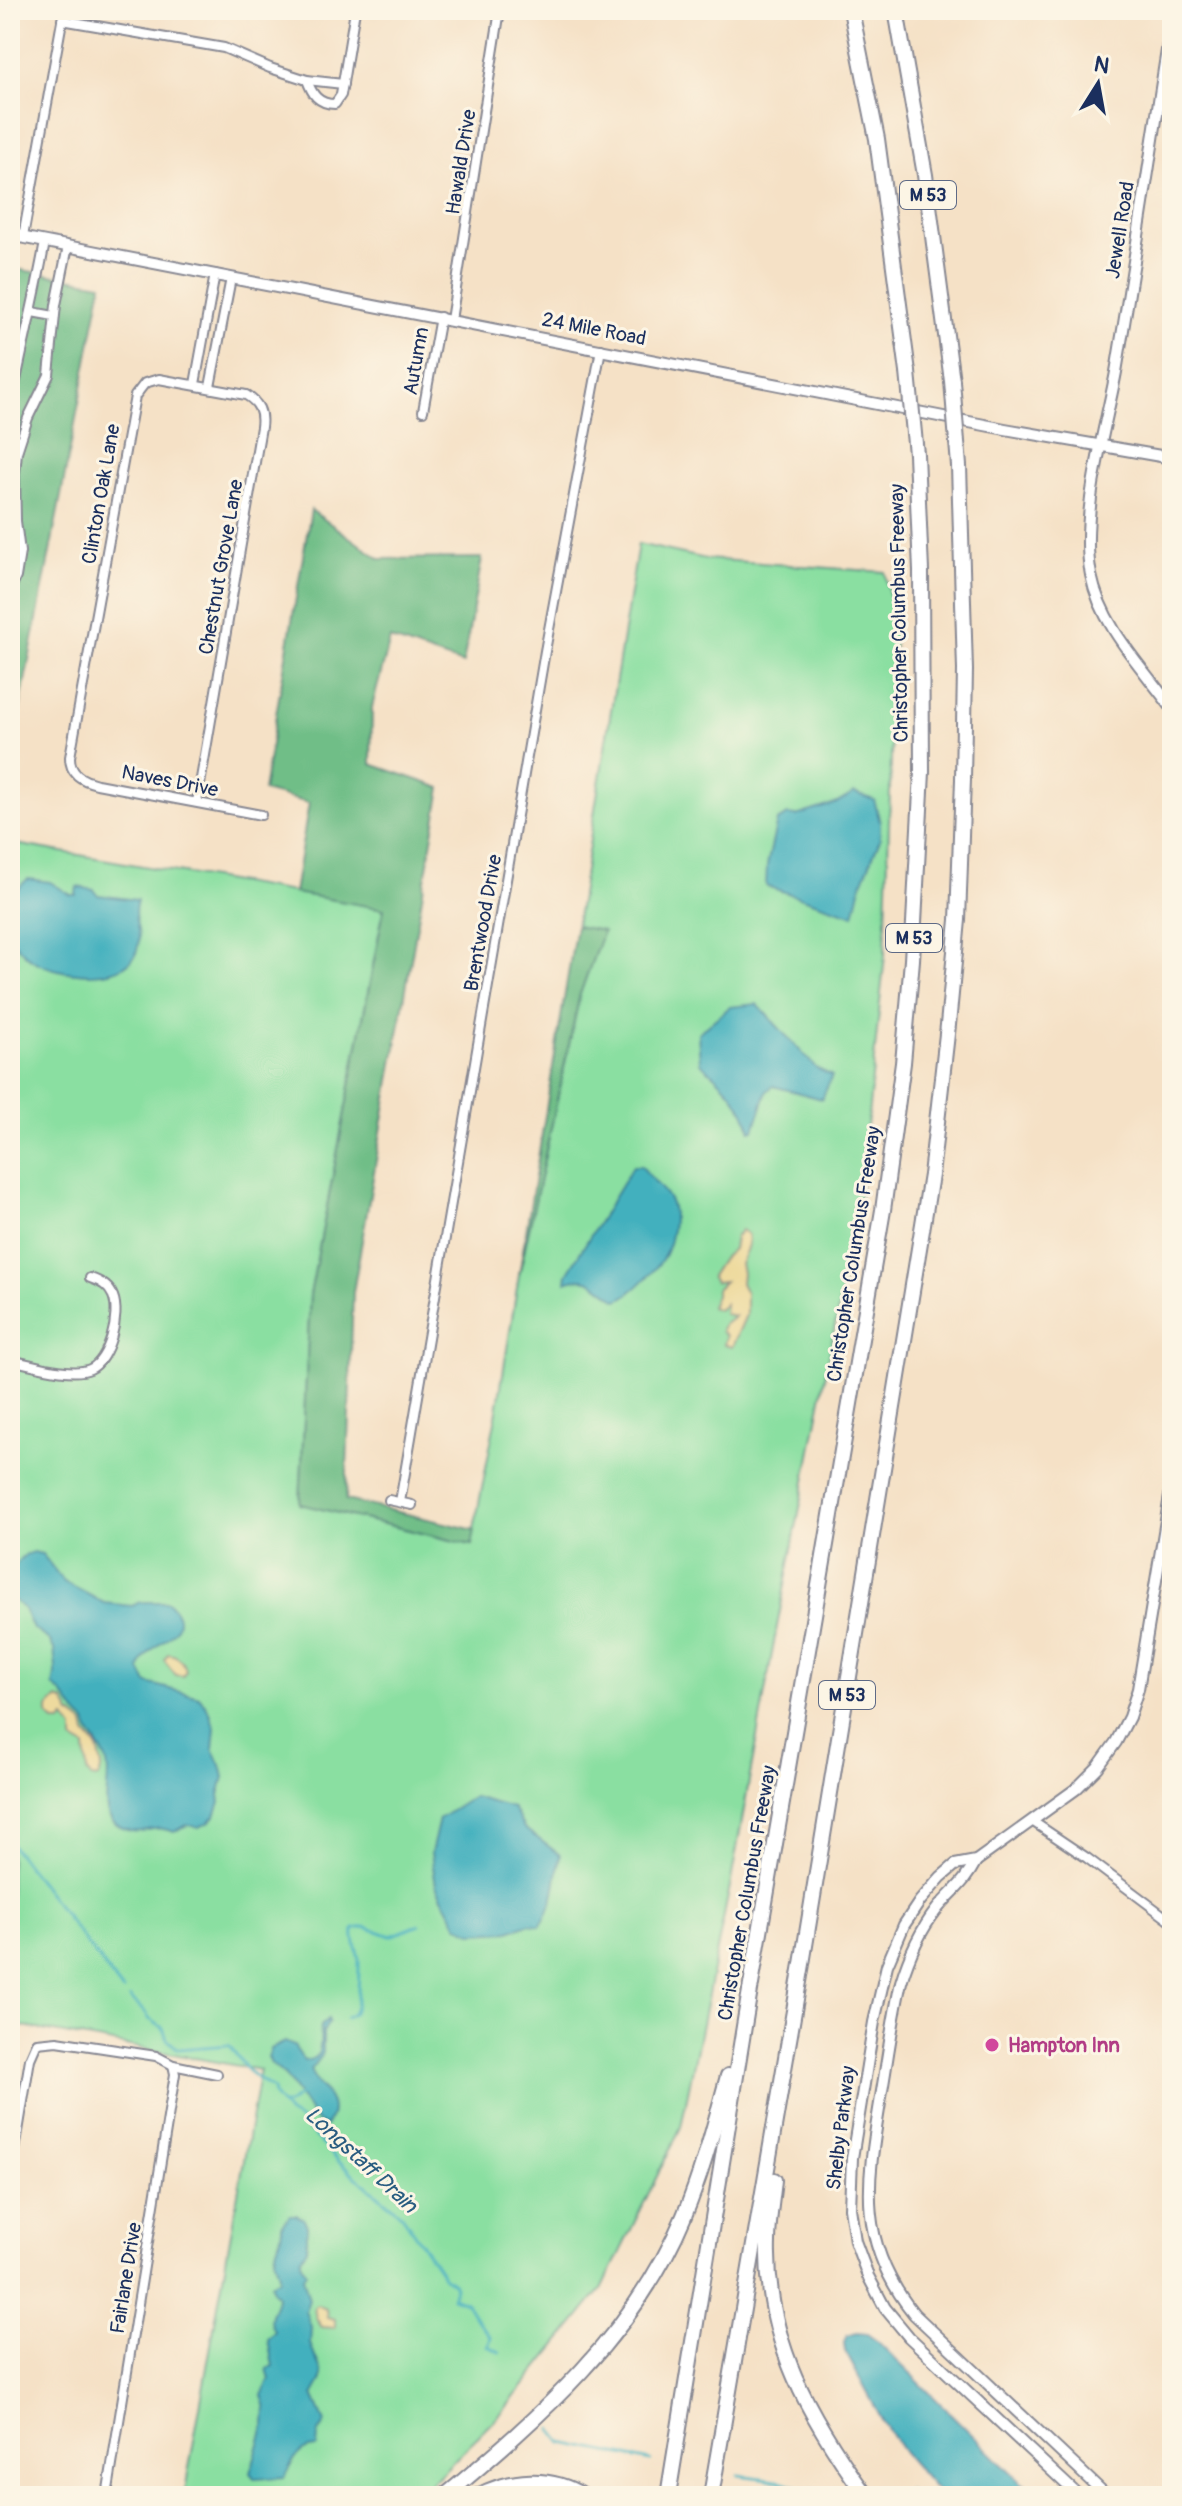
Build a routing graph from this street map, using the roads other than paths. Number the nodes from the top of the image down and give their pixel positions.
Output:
1 (355, 10) edge
2 (500, 10) edge
3 (851, 10) edge
4 (896, 10) edge
5 (63, 15) edge
6 (1172, 19) edge
7 (307, 80) junction
8 (343, 84) junction
9 (10, 235) edge
10 (23, 237) junction
11 (45, 242) junction
12 (68, 246) junction
13 (215, 274) junction
14 (231, 278) junction
15 (32, 312) junction
16 (54, 316) junction
17 (446, 318) junction
18 (601, 349) junction
19 (195, 384) junction
20 (210, 387) junction
21 (10, 410) edge
22 (423, 411) dead end
23 (1101, 446) junction
24 (1172, 458) edge
25 (13, 469) edge
26 (10, 590) edge
27 (1172, 708) edge
28 (74, 773) joint
29 (197, 802) junction
30 (261, 815) dead end
31 (90, 1278) dead end
32 (10, 1360) edge
33 (1172, 1485) edge
34 (389, 1500) dead end
35 (400, 1502) junction
36 (412, 1505) dead end
37 (1032, 1821) junction
38 (976, 1861) junction
39 (1172, 1922) edge
40 (892, 1950) junction
41 (905, 1969) junction
42 (746, 2014) junction
43 (786, 2064) junction
44 (173, 2065) junction
45 (217, 2074) dead end
46 (10, 2180) edge
47 (1071, 2461) junction
48 (1047, 2467) junction
49 (107, 2496) edge
50 (445, 2496) edge
51 (478, 2496) edge
52 (583, 2496) edge
53 (668, 2496) edge
54 (711, 2496) edge
55 (866, 2496) edge
56 (1079, 2496) edge
57 (1107, 2496) edge

1 - 8 street
2 - 17 street, Hawald Drive
3 - 42 highway, Christopher Columbus Freeway / M 53, bridge
4 - 43 highway, M 53, bridge
5 - 7 street
5 - 10 street
6 - 23 street, Jewell Road
7 - 8 street
7 - 8 street
9 - 10 street, 24 Mile Road
10 - 11 street, 24 Mile Road
11 - 12 street, 24 Mile Road
11 - 15 street
12 - 13 street, 24 Mile Road
12 - 16 street
13 - 14 street, 24 Mile Road
13 - 19 street
14 - 17 street, 24 Mile Road
14 - 20 street
15 - 16 street
15 - 21 street
16 - 25 street
17 - 18 street, 24 Mile Road
17 - 22 street, Autumn
18 - 23 street, 24 Mile Road
18 - 35 street, Brentwood Drive
19 - 20 street, Chestnut Grove Lane
19 - 28 street, Clinton Oak Lane
20 - 29 street, Chestnut Grove Lane
23 - 24 street, 24 Mile Road
23 - 27 street
25 - 26 street
28 - 29 street, Naves Drive
29 - 30 street, Naves Drive
31 - 32 street
33 - 37 street, Shelby Parkway
34 - 35 street
35 - 36 street
37 - 38 street, Shelby Parkway
37 - 39 street
38 - 40 street, Shelby Parkway
38 - 41 street, Shelby Parkway
40 - 41 street
40 - 48 street, Shelby Parkway
41 - 47 street, Shelby Parkway
42 - 50 highway
42 - 53 highway, Christopher Columbus Freeway / M 53
43 - 54 highway, M 53
43 - 55 highway
44 - 45 street
44 - 46 street
44 - 49 street, Fairlane Drive
47 - 48 street
47 - 57 street, Shelby Parkway
48 - 56 street, Shelby Parkway
51 - 52 highway

